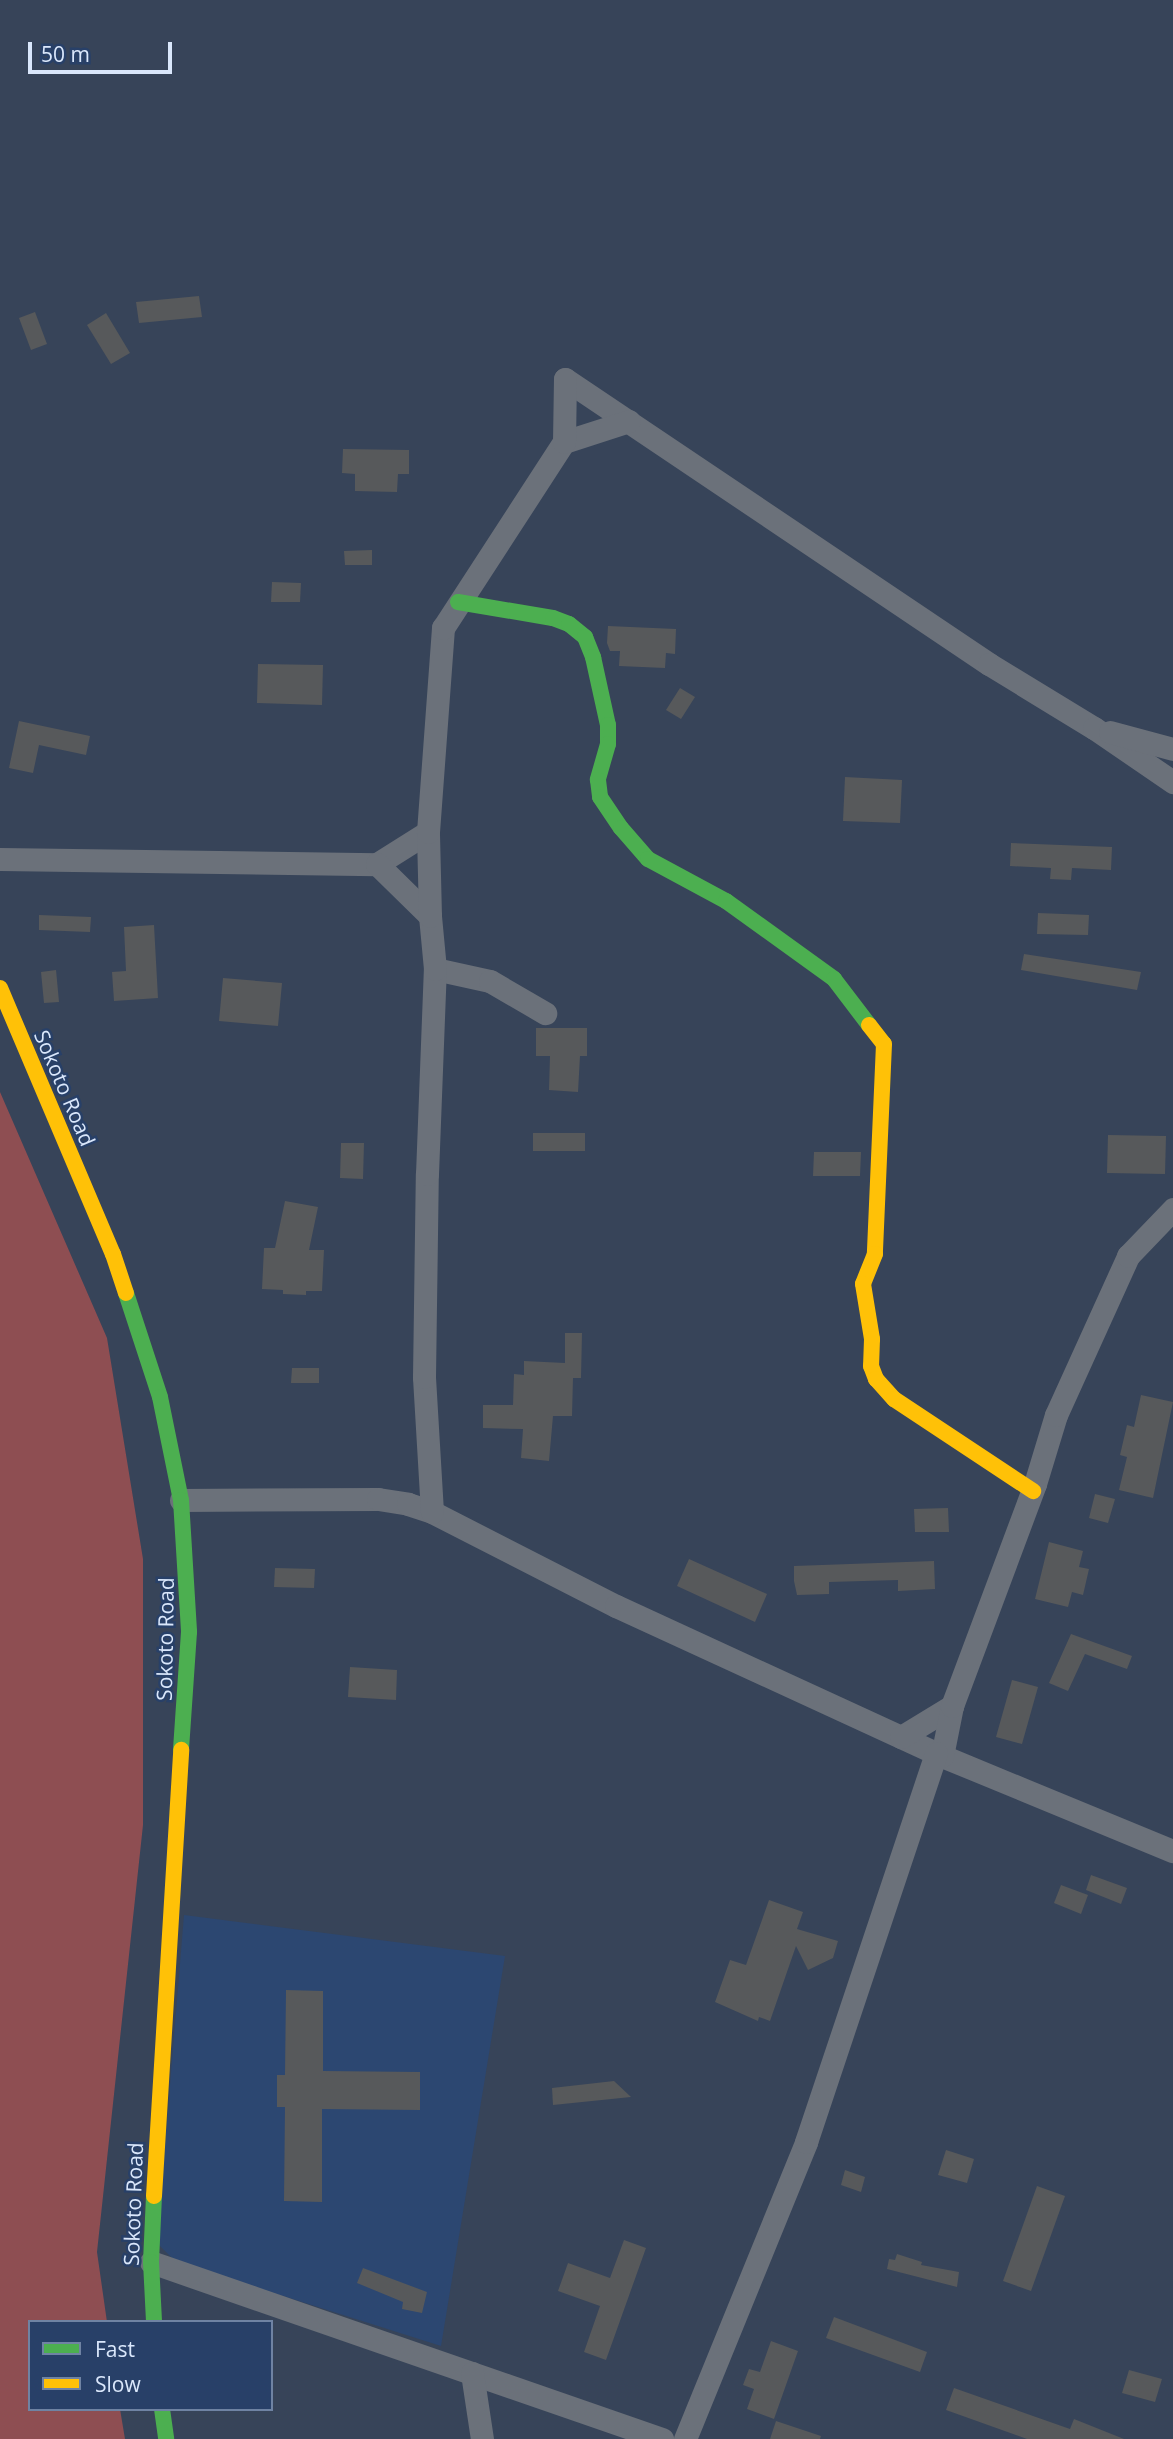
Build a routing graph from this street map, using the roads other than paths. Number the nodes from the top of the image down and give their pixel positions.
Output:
1 (629, 421) junction
2 (564, 442) junction
3 (458, 602) junction
4 (1094, 727) junction
5 (1173, 749) edge
6 (1173, 782) edge
7 (428, 832) junction
8 (0, 859) edge
9 (377, 864) junction
10 (430, 916) junction
11 (435, 969) junction
12 (0, 988) edge
13 (545, 1013) dead end
14 (1173, 1209) edge
15 (1032, 1491) junction
16 (181, 1500) junction
17 (432, 1512) junction
18 (952, 1706) junction
19 (901, 1737) junction
20 (939, 1754) junction
21 (1173, 1851) edge
22 (150, 2262) junction
23 (154, 2320) edge
24 (472, 2373) junction
25 (162, 2411) edge
26 (166, 2439) edge
27 (482, 2439) edge
28 (662, 2439) edge
29 (685, 2439) edge

1 - 2 street
1 - 2 street
1 - 4 street
2 - 3 street
3 - 7 street
3 - 15 main road
4 - 5 street
4 - 6 street
7 - 9 street
7 - 10 street
8 - 9 street
9 - 10 street
10 - 11 street
11 - 13 street
11 - 17 street
12 - 16 main road, Sokoto Road
14 - 15 street
15 - 18 street
16 - 17 street
16 - 22 main road, Sokoto Road
17 - 19 street
18 - 19 street
18 - 20 street
19 - 20 street
20 - 21 street
20 - 29 street
22 - 23 main road, Sokoto Road
22 - 24 street
24 - 27 street
24 - 28 street
25 - 26 main road

